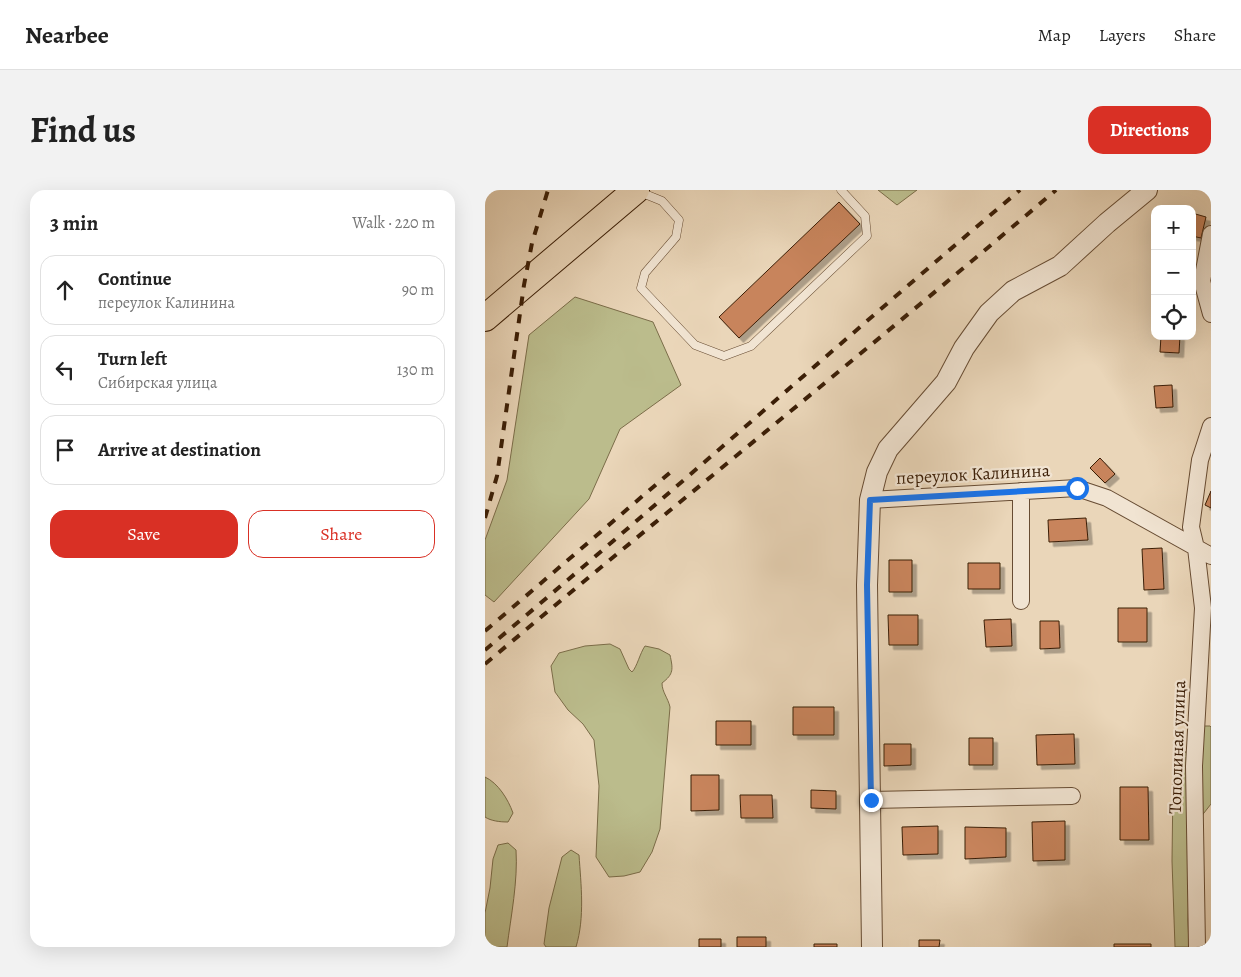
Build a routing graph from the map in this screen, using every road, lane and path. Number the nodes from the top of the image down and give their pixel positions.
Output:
1 (636, 190) edge
2 (841, 190) edge
3 (1147, 190) edge
4 (1211, 234) edge
5 (1211, 314) edge
6 (485, 318) edge
7 (1211, 426) edge
8 (1021, 491) junction
9 (870, 500) junction
10 (1196, 548) junction
11 (1211, 556) edge
12 (1021, 601) dead end
13 (1072, 796) dead end
14 (871, 800) junction
15 (872, 947) edge
16 (1197, 947) edge

1 - 2 lane
1 - 6 highway
3 - 9 street
4 - 5 street
7 - 10 street, Тополиная улица
8 - 9 street, переулок Калинина
8 - 10 street, переулок Калинина
8 - 12 street
9 - 14 street
10 - 11 street, переулок Калинина
10 - 16 street, Тополиная улица
13 - 14 street
14 - 15 street

